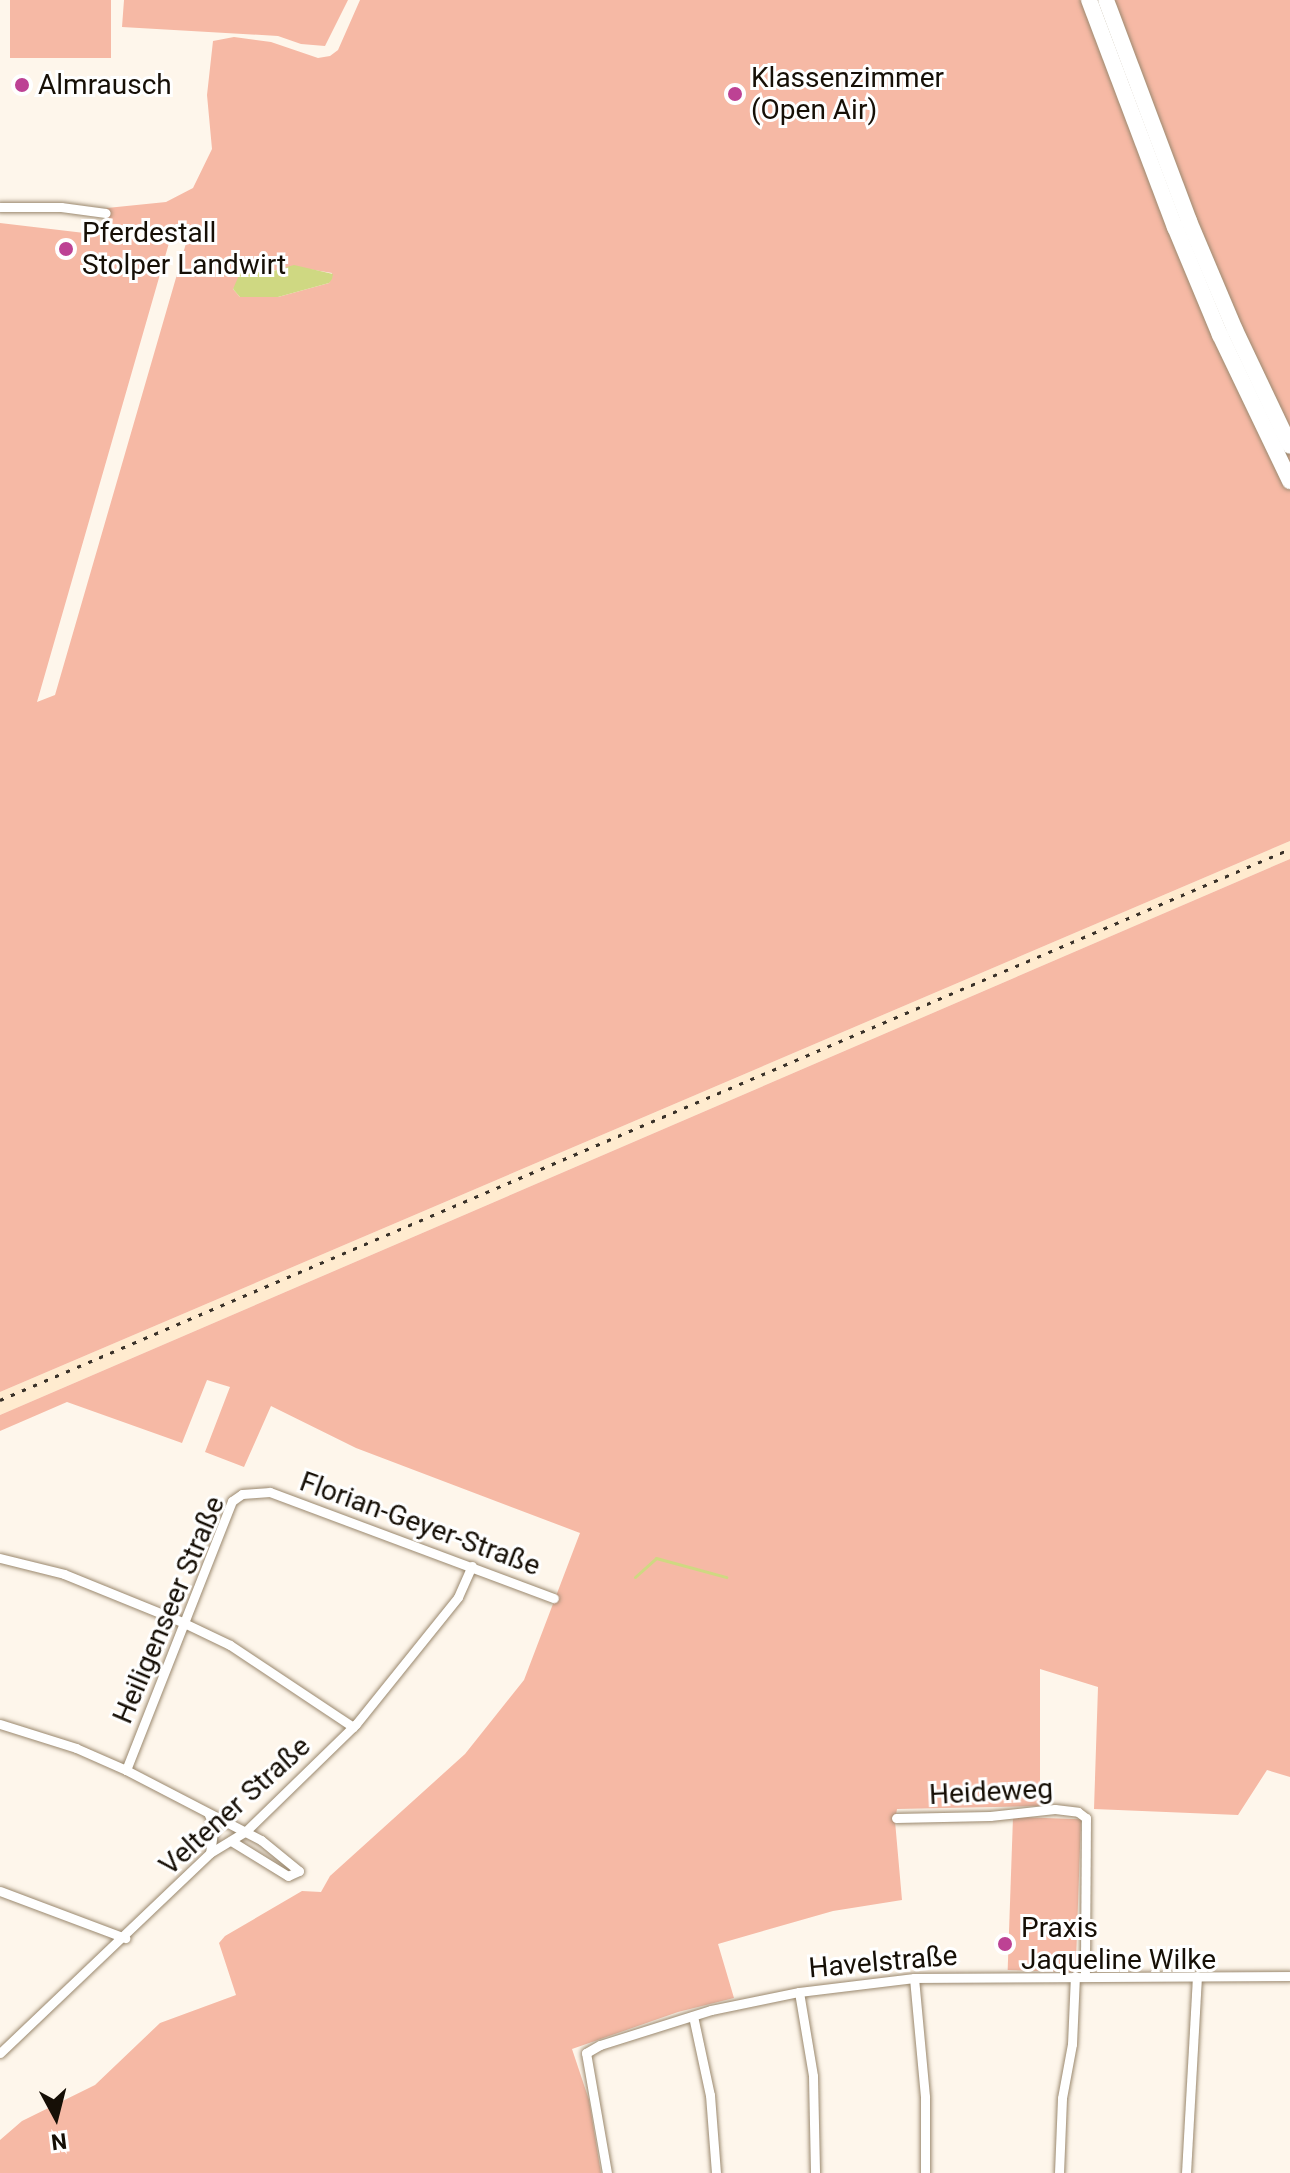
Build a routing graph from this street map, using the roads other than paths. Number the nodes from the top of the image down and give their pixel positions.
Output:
1 (1089, 0) edge
2 (1106, 0) edge
3 (0, 207) edge
4 (106, 213) dead end
5 (1290, 446) edge
6 (1290, 481) edge
7 (270, 1492) joint
8 (0, 1558) edge
9 (472, 1566) junction
10 (554, 1598) dead end
11 (182, 1622) junction
12 (0, 1724) edge
13 (353, 1727) junction
14 (126, 1770) junction
15 (209, 1815) junction
16 (896, 1818) dead end
17 (246, 1831) junction
18 (231, 1841) junction
19 (210, 1853) junction
20 (0, 1891) edge
21 (125, 1938) junction
22 (1080, 1976) junction
23 (1197, 1976) junction
24 (1290, 1976) edge
25 (914, 1978) junction
26 (799, 1992) junction
27 (693, 2016) junction
28 (0, 2053) edge
29 (607, 2173) edge
30 (716, 2173) edge
31 (815, 2173) edge
32 (925, 2173) edge
33 (1059, 2173) edge
34 (1186, 2173) edge

1 - 6 highway
2 - 5 highway
3 - 4 street
7 - 9 street, Florian-Geyer-Straße
7 - 11 street, Heiligenseer Straße
8 - 11 street
9 - 10 street, Florian-Geyer-Straße
9 - 13 street, Veltener Straße
11 - 13 street
11 - 14 street, Heiligenseer Straße
12 - 14 street
13 - 17 street, Veltener Straße
14 - 15 street
15 - 17 street
15 - 19 street
16 - 22 street, Heideweg
17 - 18 street, Veltener Straße
17 - 18 street
18 - 19 street, Veltener Straße
19 - 21 street, Veltener Straße
20 - 21 street
21 - 28 street, Veltener Straße
22 - 23 street, Havelstraße
22 - 25 street, Havelstraße
22 - 33 street
23 - 24 street, Havelstraße
23 - 34 street
25 - 26 street, Havelstraße
25 - 32 street
26 - 27 street, Havelstraße
26 - 31 street
27 - 29 street, Havelstraße
27 - 30 street

